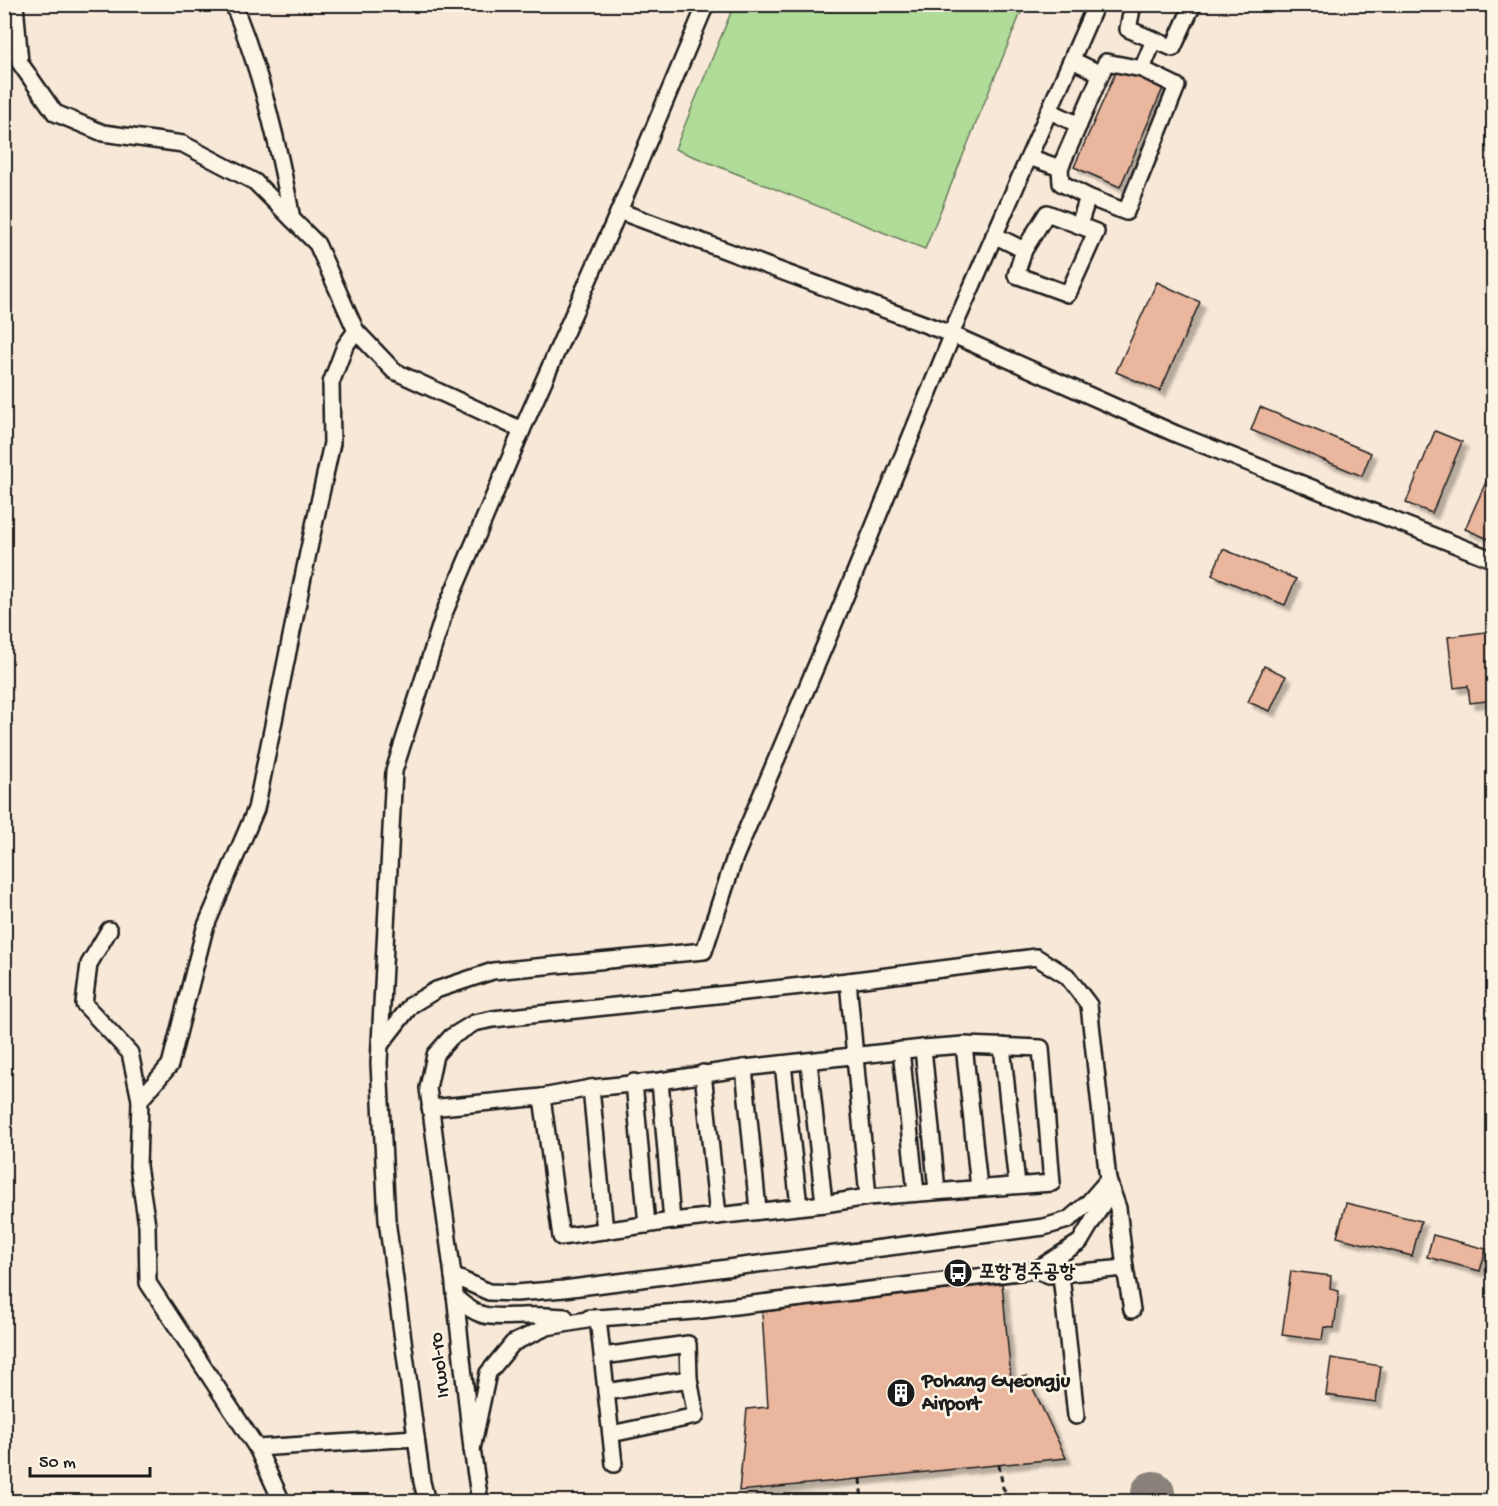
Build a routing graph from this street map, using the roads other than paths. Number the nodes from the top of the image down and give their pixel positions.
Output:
1 (15, 4) edge
2 (233, 4) edge
3 (706, 4) edge
4 (1096, 4) edge
5 (1133, 4) edge
6 (1193, 4) edge
7 (11, 29) edge
8 (1154, 40) junction
9 (1072, 60) junction
10 (1142, 69) junction
11 (1101, 74) junction
12 (1050, 111) junction
13 (1079, 125) junction
14 (1029, 157) junction
15 (1060, 168) junction
16 (1088, 197) junction
17 (619, 211) junction
18 (292, 219) junction
19 (1079, 225) junction
20 (994, 236) junction
21 (1024, 250) junction
22 (356, 332) junction
23 (951, 334) junction
24 (522, 430) junction
25 (1494, 560) edge
26 (109, 930) dead end
27 (848, 981) junction
28 (380, 1045) junction
29 (964, 1045) junction
30 (1002, 1046) junction
31 (923, 1048) junction
32 (901, 1050) junction
33 (854, 1056) junction
34 (809, 1062) junction
35 (783, 1064) junction
36 (744, 1068) junction
37 (703, 1073) junction
38 (660, 1081) junction
39 (634, 1082) junction
40 (591, 1088) junction
41 (542, 1097) junction
42 (140, 1100) junction
43 (430, 1108) junction
44 (1108, 1180) junction
45 (1017, 1185) junction
46 (979, 1188) junction
47 (937, 1191) junction
48 (916, 1193) junction
49 (868, 1197) junction
50 (824, 1204) junction
51 (799, 1206) junction
52 (758, 1210) junction
53 (718, 1216) junction
54 (672, 1221) junction
55 (647, 1225) junction
56 (605, 1231) junction
57 (1125, 1268) junction
58 (1036, 1270) junction
59 (1061, 1275) junction
60 (453, 1276) junction
61 (455, 1297) junction
62 (1132, 1311) dead end
63 (598, 1318) junction
64 (603, 1356) junction
65 (689, 1379) junction
66 (606, 1392) junction
67 (1076, 1416) dead end
68 (611, 1434) junction
69 (416, 1438) junction
70 (257, 1448) junction
71 (472, 1449) junction
72 (614, 1464) dead end
73 (282, 1502) edge
74 (427, 1502) edge
75 (480, 1502) edge

1 - 7 street
2 - 18 street
3 - 17 street
4 - 9 street
5 - 8 street
6 - 8 street
7 - 18 street
8 - 10 street
9 - 11 street
9 - 12 street
10 - 11 street
10 - 16 street
11 - 13 street
12 - 13 street
12 - 14 street
13 - 15 street
14 - 15 street
14 - 20 street
15 - 16 street
16 - 19 street
17 - 23 street
17 - 24 street
18 - 22 street
19 - 21 street
19 - 21 street
20 - 21 street
20 - 23 street
22 - 24 street
22 - 42 street
23 - 25 street
23 - 28 street
24 - 28 street
26 - 42 street
27 - 33 street
27 - 43 street, Irwol-ro
27 - 44 street, Irwol-ro
28 - 69 street
29 - 30 street
29 - 31 street
29 - 46 street
30 - 45 street
30 - 45 street
31 - 32 street
31 - 47 street
32 - 33 street
32 - 48 street
33 - 34 street
33 - 49 street
34 - 35 street
34 - 50 street
35 - 36 street
35 - 51 street
36 - 37 street
36 - 52 street
37 - 38 street
37 - 53 street
38 - 39 street
38 - 54 street
39 - 40 street
39 - 55 street
40 - 41 street
40 - 56 street
41 - 43 street
41 - 56 street
42 - 70 street
43 - 60 street, Irwol-ro
44 - 57 street
44 - 58 street
44 - 60 street
45 - 46 street
46 - 47 street
47 - 48 street
48 - 49 street
49 - 50 street
50 - 51 street
51 - 52 street
52 - 53 street
53 - 54 street
54 - 55 street
55 - 56 street
57 - 59 street
57 - 62 street
58 - 59 street
58 - 63 street
59 - 67 street
60 - 61 street, Irwol-ro
61 - 63 street
61 - 71 street, Irwol-ro
63 - 64 street
63 - 71 street
64 - 65 street
64 - 66 street
65 - 66 street
65 - 68 street
66 - 68 street
68 - 72 street
69 - 70 street
69 - 74 street
70 - 73 street
71 - 75 street, Irwol-ro

